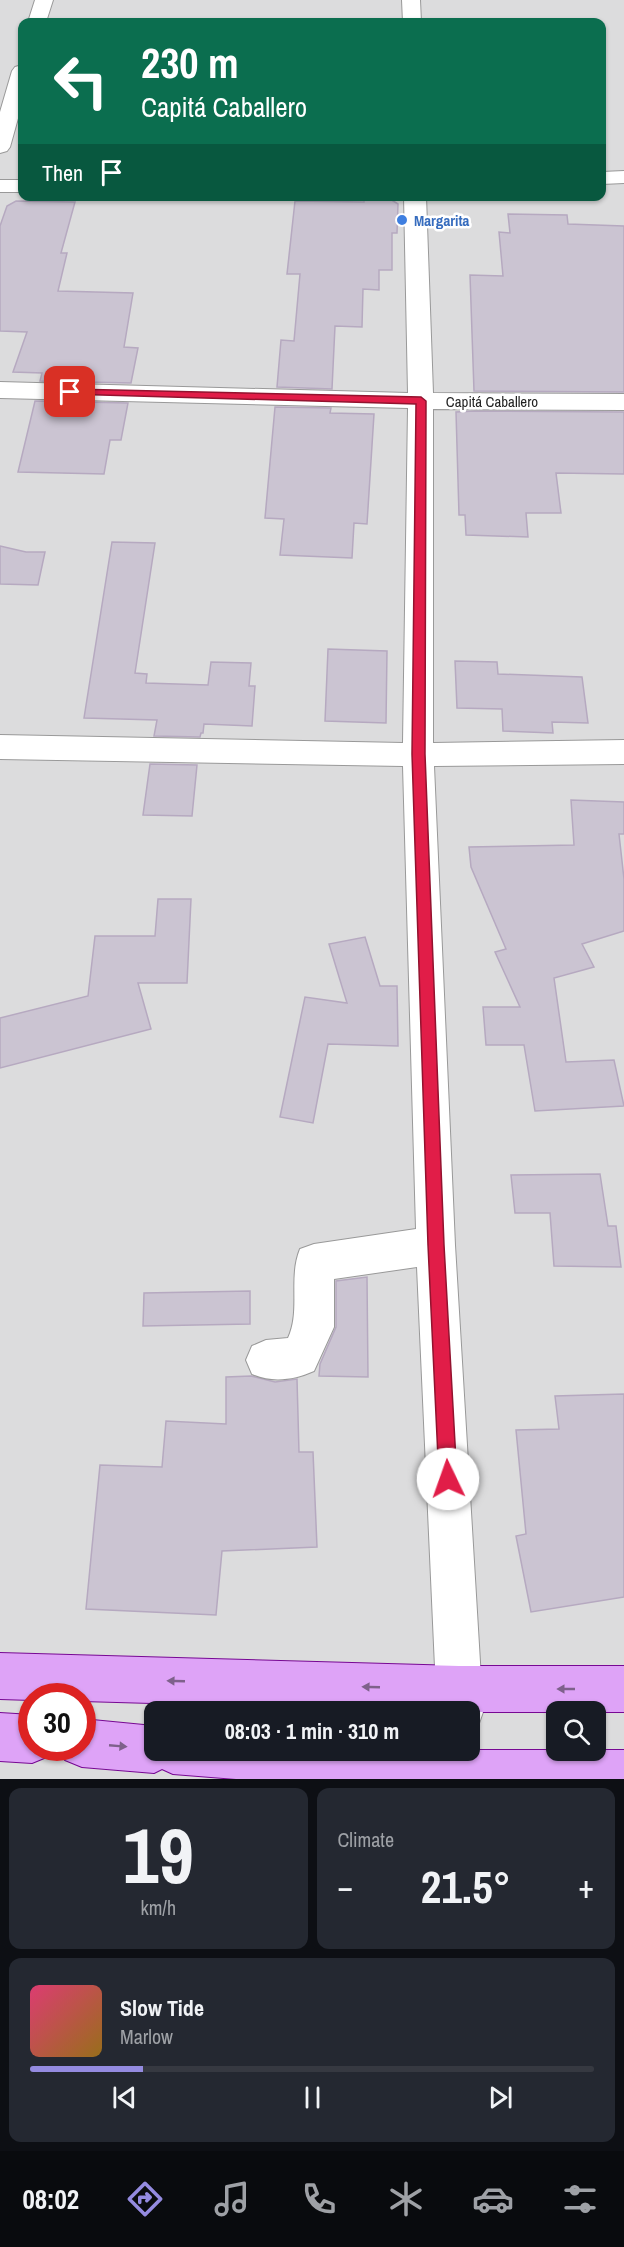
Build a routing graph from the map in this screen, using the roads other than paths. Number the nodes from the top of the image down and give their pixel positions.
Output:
1 (44, 0) edge
2 (411, 0) edge
3 (38, 18) edge
4 (412, 18) edge
5 (18, 85) edge
6 (0, 147) edge
7 (624, 177) edge
8 (606, 178) edge
9 (0, 186) edge
10 (18, 186) edge
11 (415, 201) edge
12 (0, 390) edge
13 (421, 401) junction
14 (624, 402) edge
15 (0, 747) edge
16 (624, 752) edge
17 (418, 754) junction
18 (436, 1245) junction
19 (266, 1360) dead end
20 (0, 1676) edge
21 (624, 1689) edge
22 (460, 1700) edge
23 (0, 1737) edge
24 (18, 1738) edge
25 (96, 1744) edge
26 (144, 1748) edge
27 (438, 1761) edge
28 (462, 1762) edge
29 (624, 1774) edge

1 - 3 street
2 - 4 street
5 - 6 street
7 - 8 street
9 - 10 street
11 - 13 street
12 - 13 street, Capitá Caballero
13 - 14 street, Capitá Caballero
13 - 17 street
15 - 17 street
16 - 17 street
17 - 18 street
18 - 19 street
18 - 22 street
22 -> 20 main road
21 -> 22 main road
23 - 24 main road
25 -> 26 main road
27 - 28 main road
28 - 29 main road

